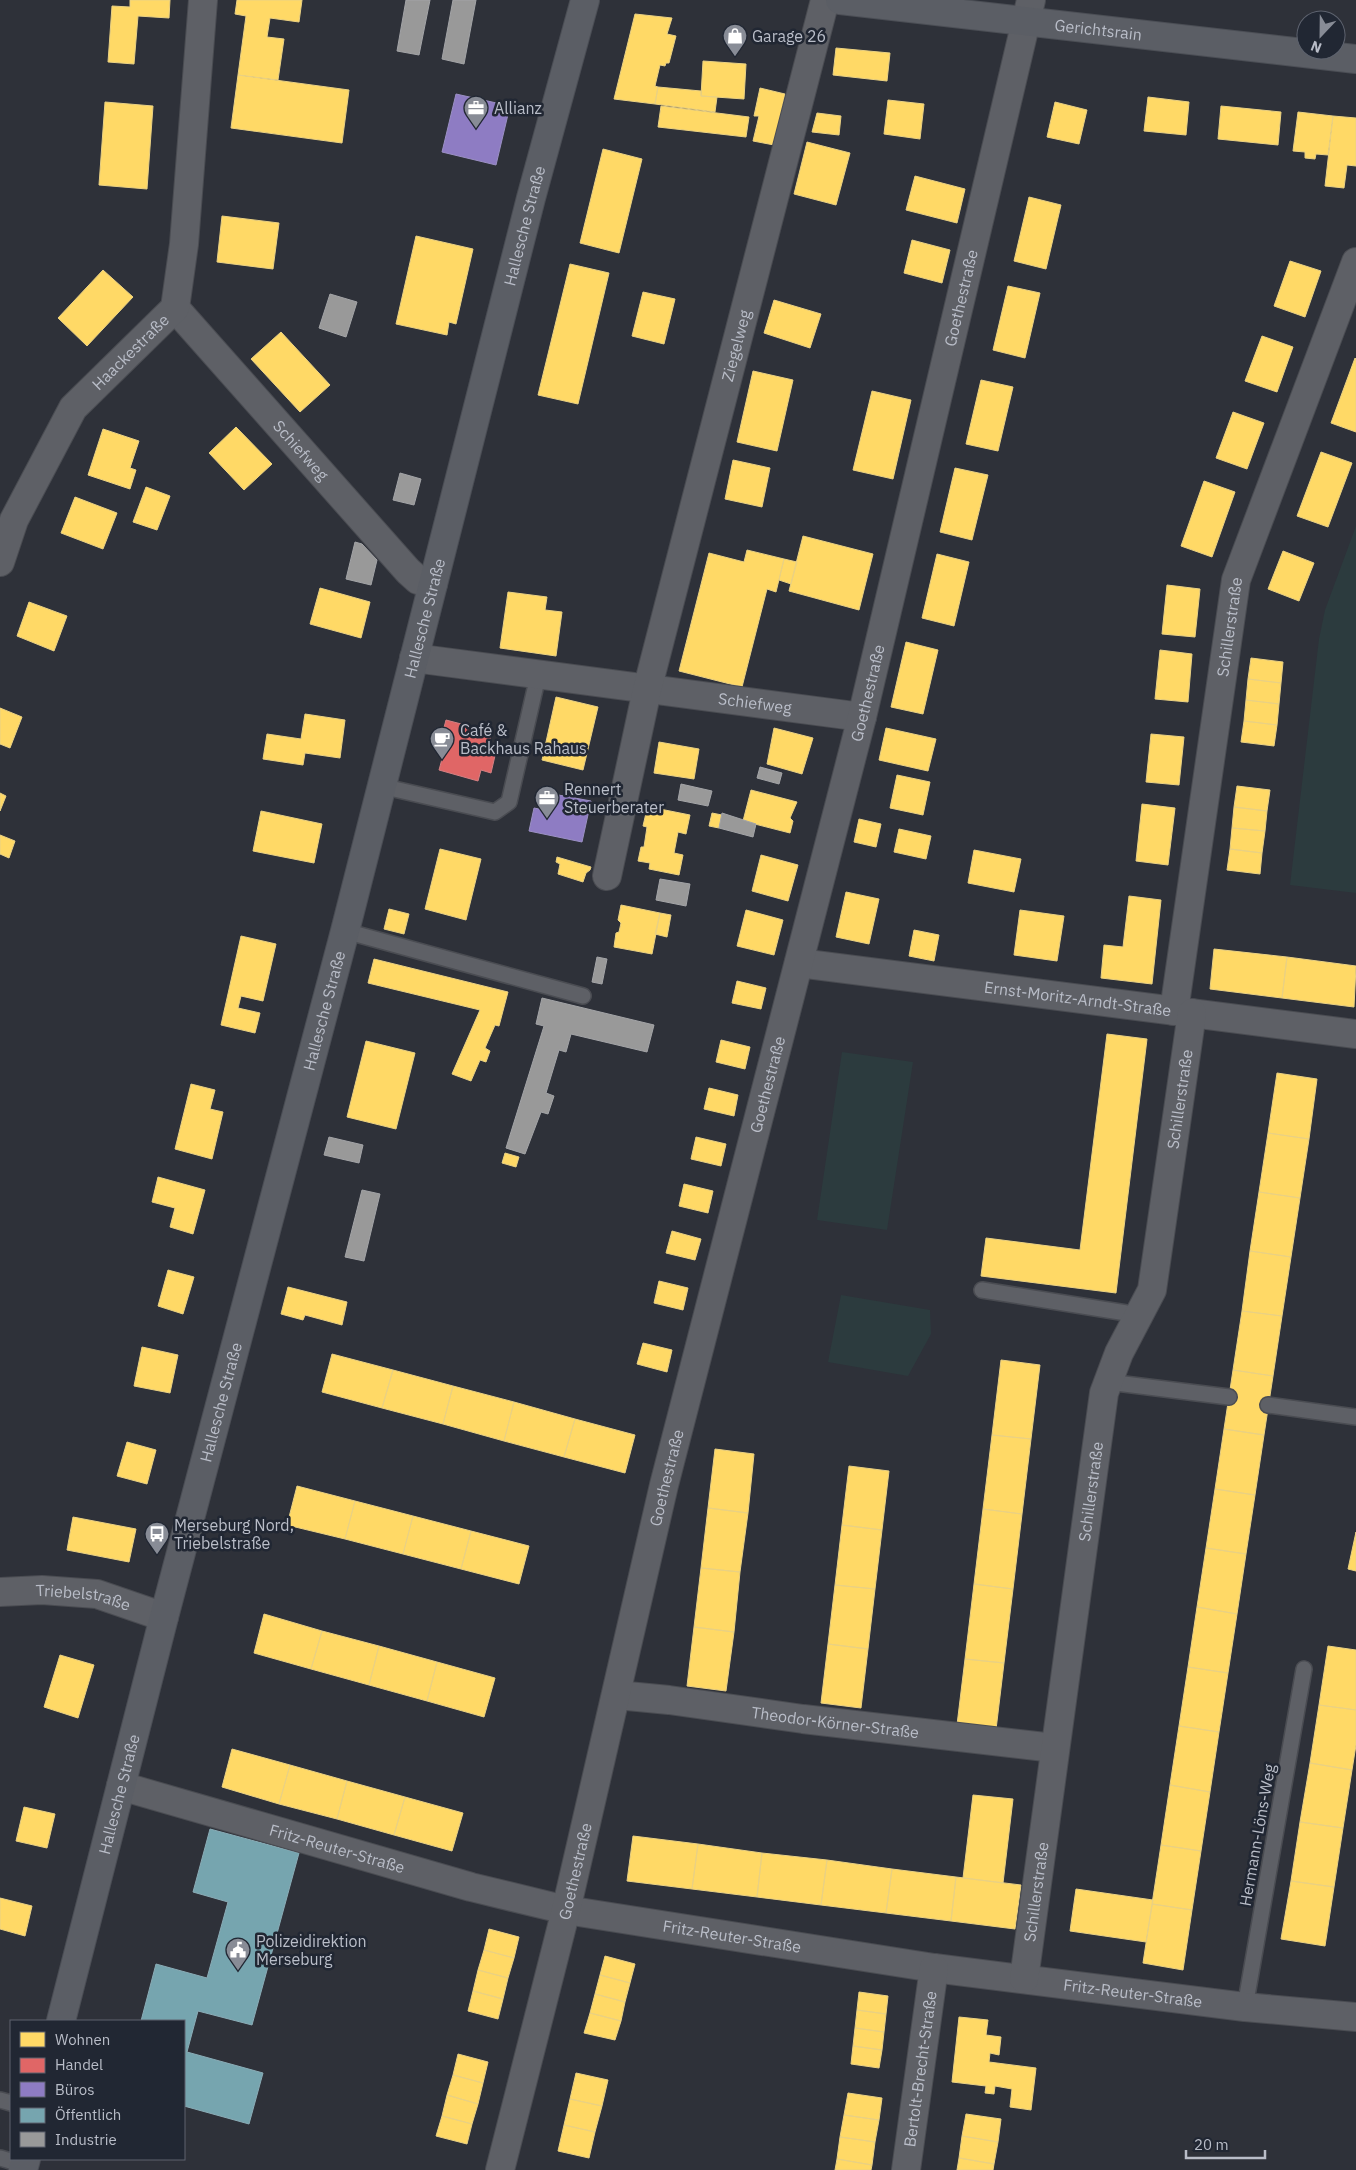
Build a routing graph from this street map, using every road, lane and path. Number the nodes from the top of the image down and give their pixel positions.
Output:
1 (203, 0) edge
2 (585, 0) edge
3 (825, 0) edge
4 (840, 0) edge
5 (1028, 11) edge
6 (1356, 59) edge
7 (1356, 262) edge
8 (175, 308) junction
9 (0, 562) edge
10 (433, 584) junction
11 (414, 658) junction
12 (538, 676) junction
13 (647, 690) junction
14 (862, 717) junction
15 (381, 786) junction
16 (607, 876) dead end
17 (345, 932) junction
18 (799, 963) junction
19 (582, 996) dead end
20 (1183, 1012) junction
21 (1356, 1034) edge
22 (982, 1290) dead end
23 (1139, 1315) junction
24 (1108, 1382) junction
25 (1228, 1397) dead end
26 (1268, 1405) dead end
27 (1356, 1417) edge
28 (0, 1592) edge
29 (164, 1617) junction
30 (1304, 1670) dead end
31 (617, 1695) junction
32 (1054, 1748) junction
33 (121, 1786) junction
34 (566, 1910) junction
35 (934, 1968) junction
36 (1024, 1979) junction
37 (1245, 2007) junction
38 (1356, 2017) edge
39 (61, 2020) edge
40 (500, 2170) edge
41 (906, 2170) edge

1 - 8 street, Haackestraße
2 - 10 main road, Hallesche Straße
3 - 13 street, Ziegelweg
4 - 5 main road, Gerichtsrain
5 - 6 main road, Gerichtsrain
5 - 14 street, Goethestraße
7 - 20 street, Schillerstraße
8 - 9 street, Haackestraße
8 - 10 street, Schiefweg
10 - 11 main road, Hallesche Straße
11 - 12 street, Schiefweg
11 - 15 main road, Hallesche Straße
12 - 13 street, Schiefweg
12 - 15 lane
13 - 14 street, Schiefweg
13 - 16 street
14 - 18 street, Goethestraße
15 - 17 main road, Hallesche Straße
17 - 19 lane
17 - 29 main road, Hallesche Straße
18 - 20 street, Ernst-Moritz-Arndt-Straße
18 - 31 street, Goethestraße
20 - 21 street, Ernst-Moritz-Arndt-Straße
20 - 23 street, Schillerstraße
22 - 23 lane
23 - 24 street, Schillerstraße
24 - 25 lane
24 - 32 street, Schillerstraße
26 - 27 lane
28 - 29 street, Triebelstraße
29 - 33 main road, Hallesche Straße
30 - 37 lane, Hermann-Löns-Weg
31 - 32 street, Theodor-Körner-Straße
31 - 34 street, Goethestraße
32 - 36 street, Schillerstraße
33 - 34 street, Fritz-Reuter-Straße
33 - 39 main road, Hallesche Straße
34 - 35 street, Fritz-Reuter-Straße
34 - 40 street, Goethestraße
35 - 36 street, Fritz-Reuter-Straße
35 - 41 street, Bertolt-Brecht-Straße
36 - 37 street, Fritz-Reuter-Straße
37 - 38 street, Fritz-Reuter-Straße

